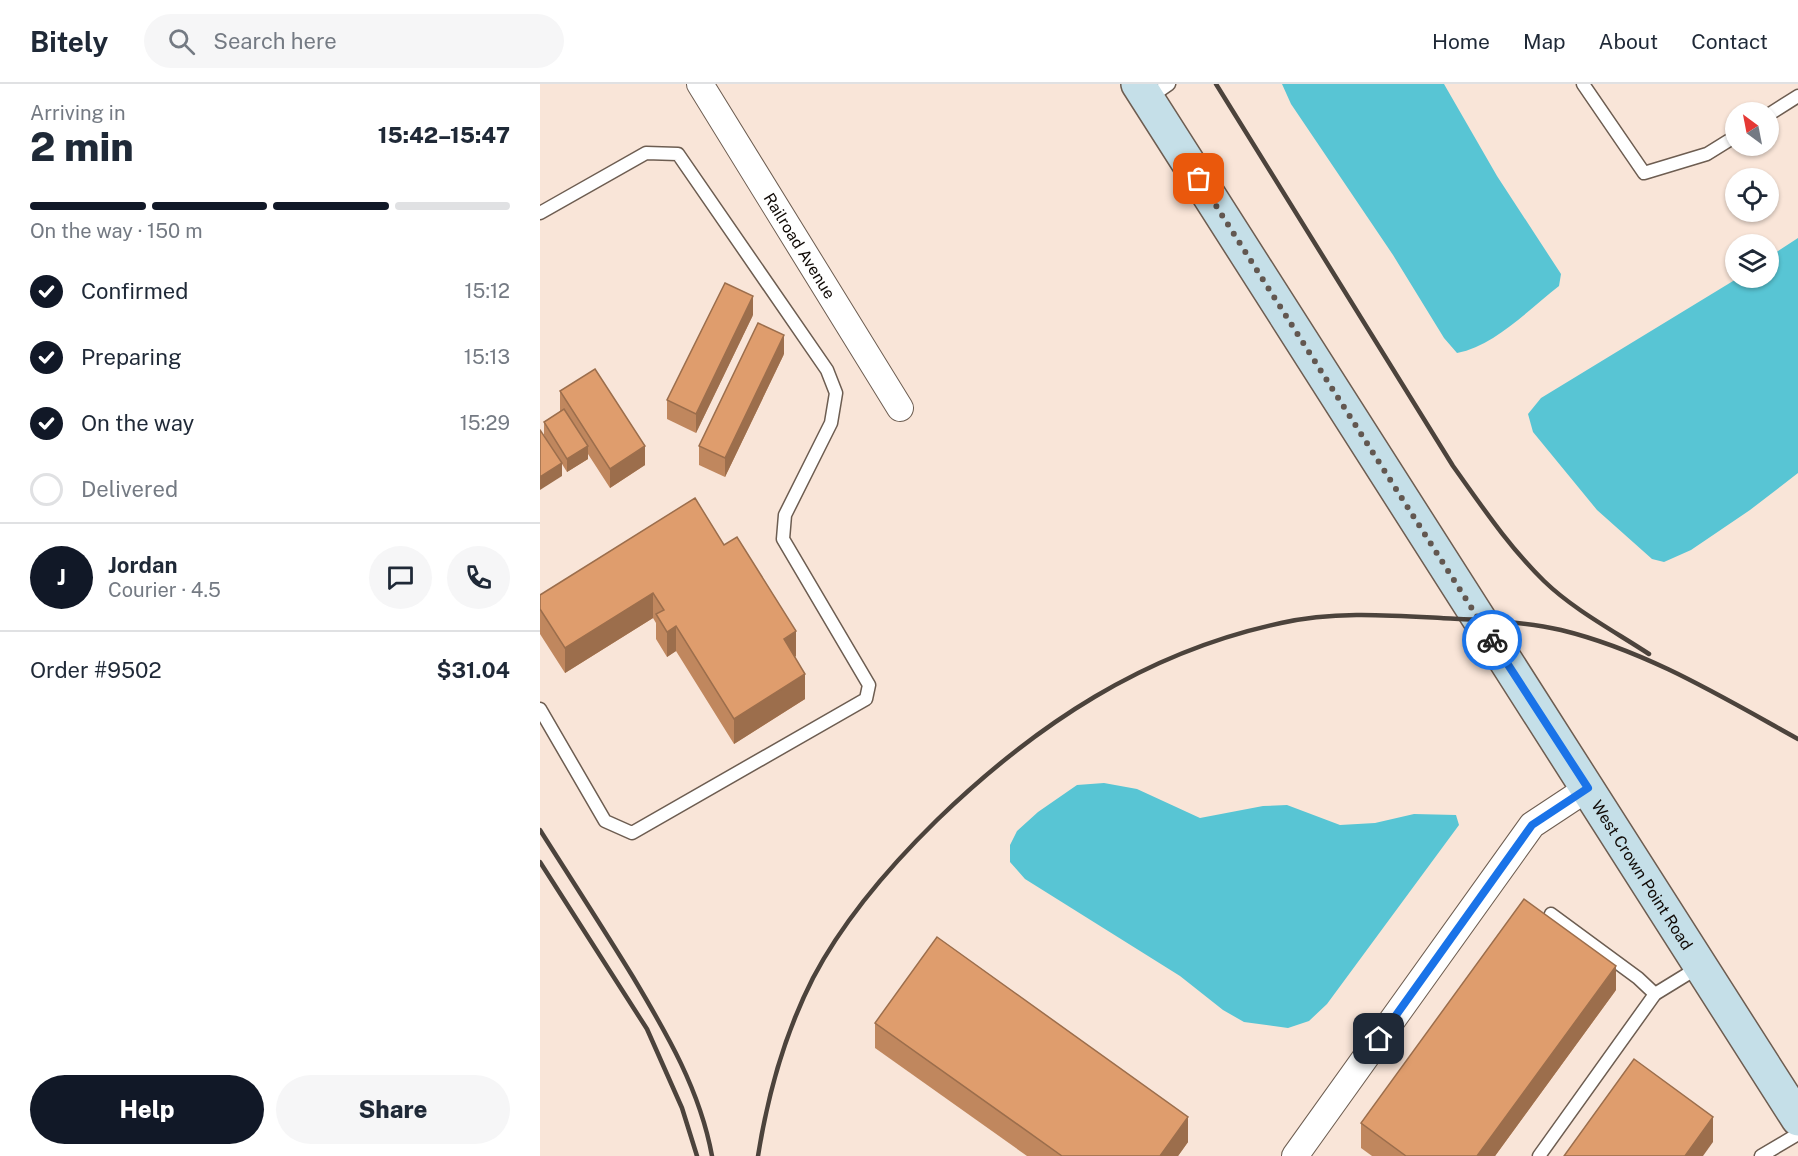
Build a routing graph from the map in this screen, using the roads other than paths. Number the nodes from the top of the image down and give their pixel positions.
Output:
1 (700, 84) edge
2 (1583, 84) edge
3 (1152, 89) edge
4 (1798, 96) edge
5 (1779, 108) edge
6 (1725, 143) edge
7 (540, 213) edge
8 (900, 408) dead end
9 (540, 709) edge
10 (1588, 788) junction
11 (1551, 914) dead end
12 (1702, 965) junction
13 (1655, 994) junction
14 (1798, 1119) edge
15 (1798, 1134) edge
16 (1295, 1156) edge
17 (1539, 1156) edge
18 (1761, 1156) edge

1 - 8 street, Railroad Avenue
2 - 6 lane
3 - 10 street, West Crown Point Road
4 - 5 lane
7 - 9 lane
10 - 12 street, West Crown Point Road
10 - 16 street
11 - 13 lane
12 - 13 lane
12 - 14 street, West Crown Point Road
13 - 17 lane
15 - 18 lane

